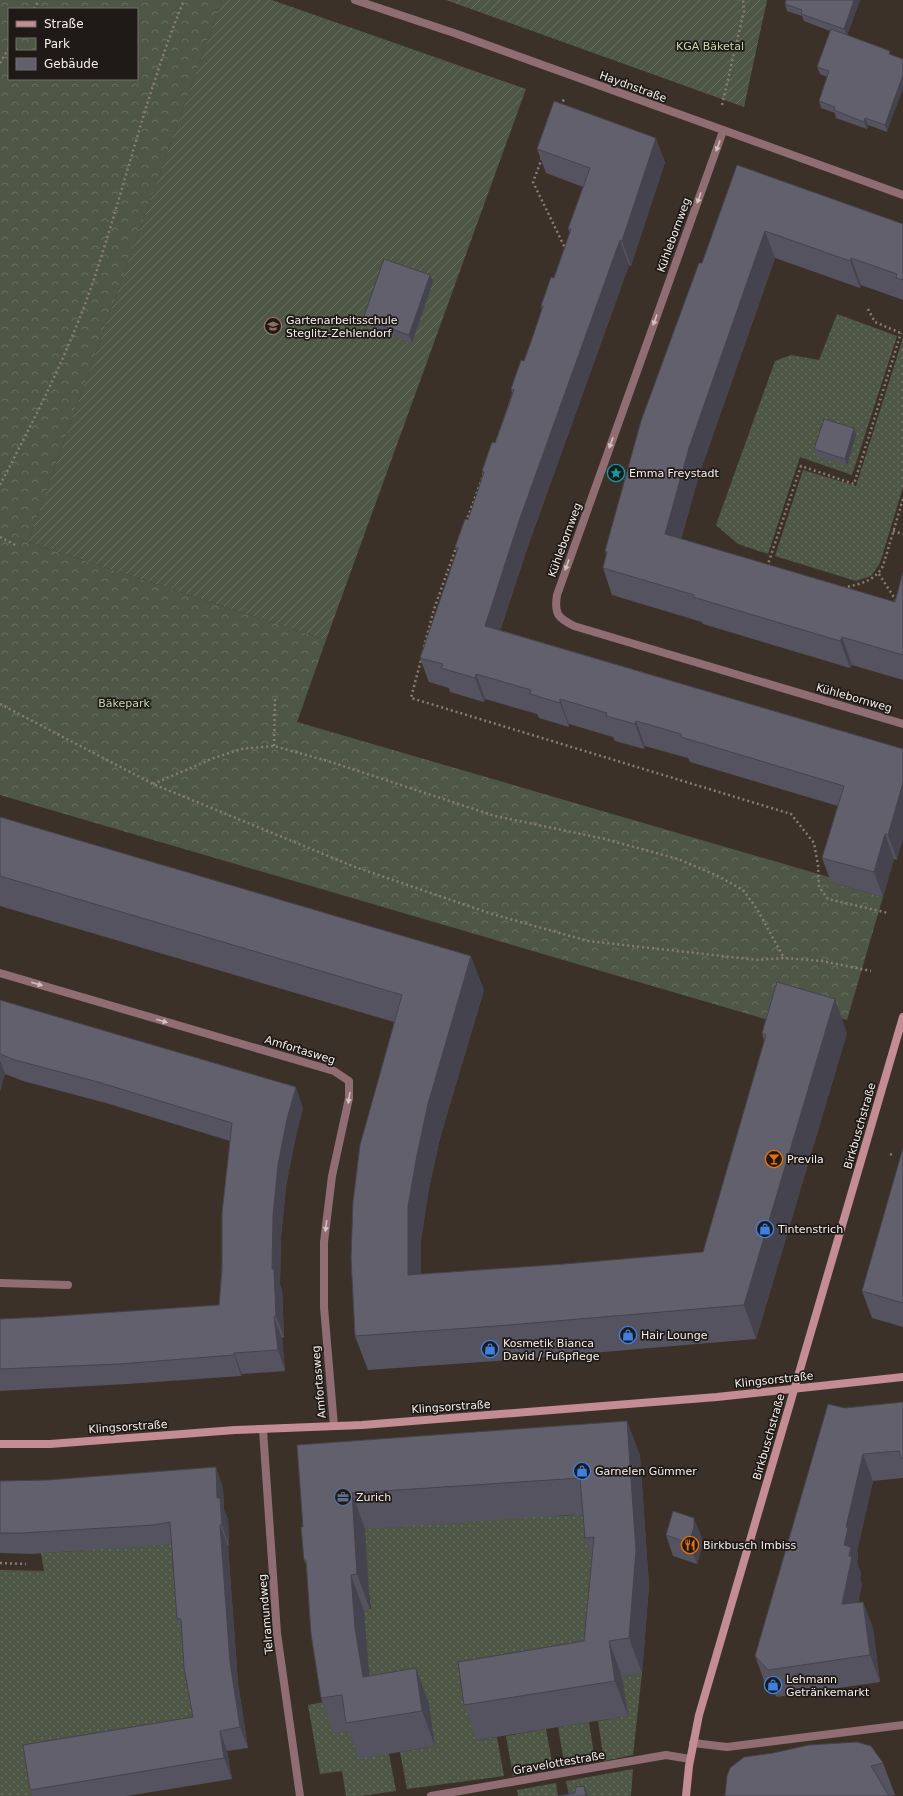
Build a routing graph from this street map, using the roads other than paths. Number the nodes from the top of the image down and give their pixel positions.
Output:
1 (356, 0) edge
2 (723, 131) junction
3 (903, 195) edge
4 (903, 724) edge
5 (0, 973) edge
6 (903, 1017) edge
7 (0, 1282) edge
8 (68, 1285) dead end
9 (903, 1377) edge
10 (795, 1388) junction
11 (334, 1426) junction
12 (263, 1430) junction
13 (0, 1444) edge
14 (903, 1725) edge
15 (693, 1743) junction
16 (690, 1758) junction
17 (300, 1796) edge
18 (431, 1796) edge
19 (686, 1796) edge

1 - 2 street, Haydnstraße
2 - 3 street, Haydnstraße
2 -> 4 street, Kühlebornweg
5 -> 11 street, Amfortasweg
6 - 10 street, Birkbuschstraße
7 - 8 street
9 - 10 street, Klingsorstraße
10 - 11 street, Klingsorstraße
10 - 15 street, Birkbuschstraße
11 - 12 street, Klingsorstraße
12 - 13 street, Klingsorstraße
12 - 17 street, Telramundweg
14 - 15 street
15 - 16 street, Birkbuschstraße
16 - 18 street, Gravelottestraße
16 - 19 street, Birkbuschstraße

